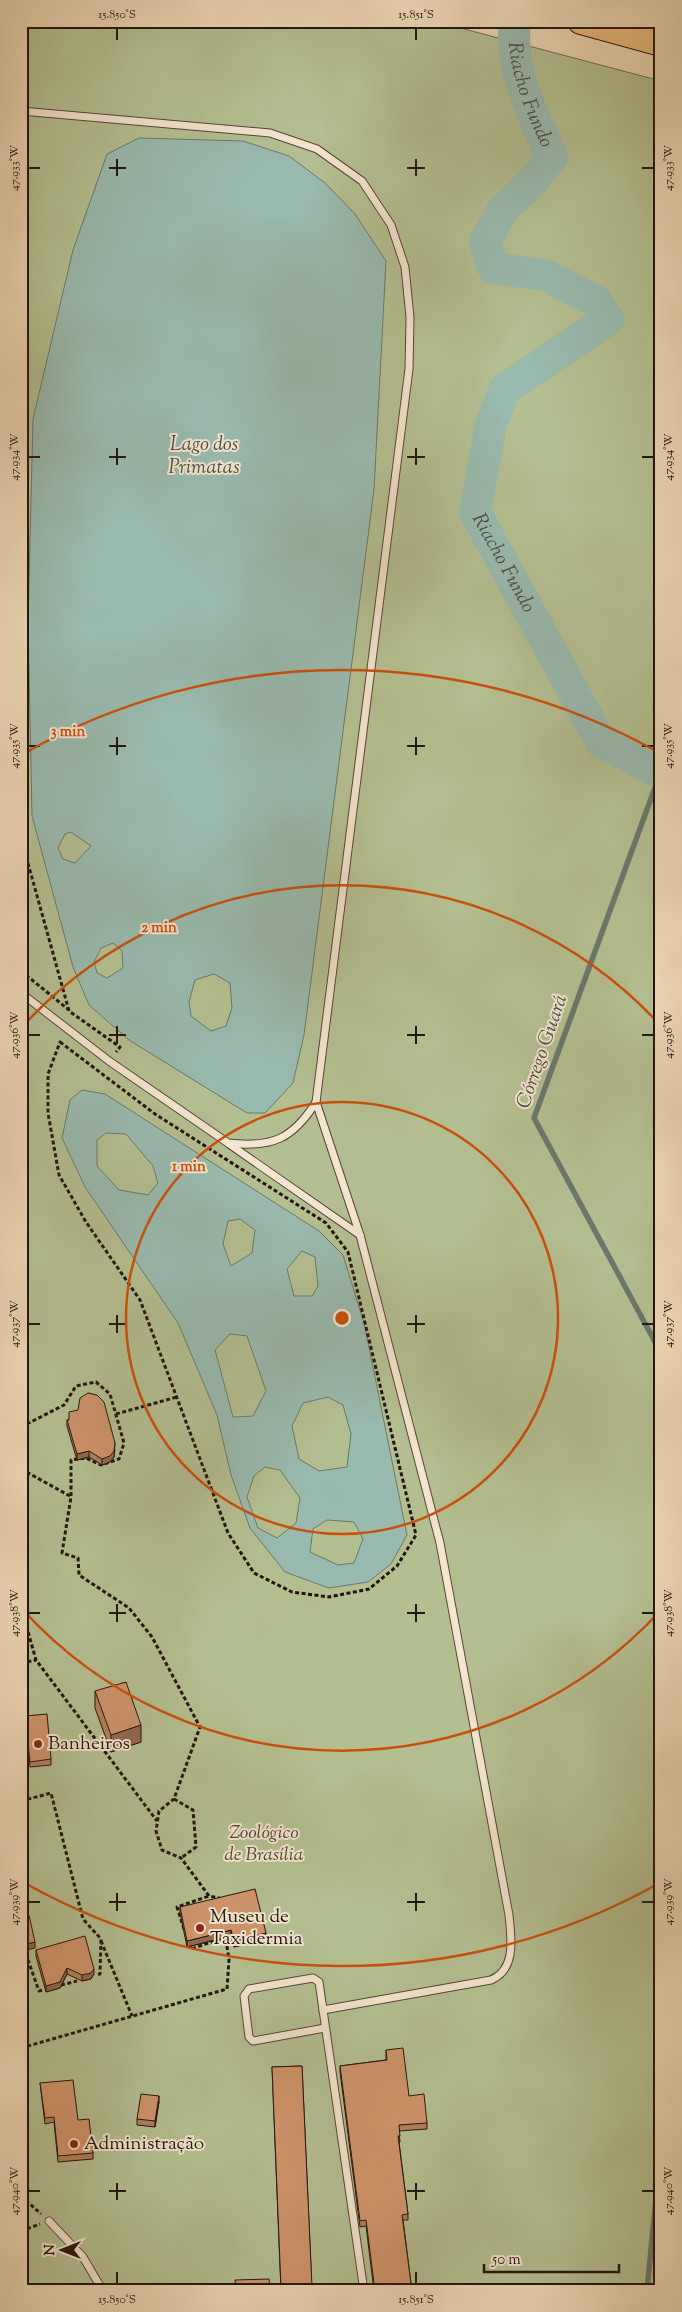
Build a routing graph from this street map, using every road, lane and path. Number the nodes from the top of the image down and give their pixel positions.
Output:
1 (581, 21) edge
2 (661, 43) edge
3 (21, 111) edge
4 (21, 838) edge
5 (21, 970) edge
6 (21, 993) edge
7 (69, 1011) junction
8 (120, 1047) dead end
9 (316, 1102) junction
10 (228, 1143) junction
11 (360, 1235) junction
12 (177, 1396) junction
13 (116, 1414) junction
14 (21, 1427) edge
15 (21, 1469) edge
16 (70, 1497) junction
17 (21, 1607) edge
18 (36, 1660) junction
19 (21, 1663) edge
20 (174, 1799) junction
21 (21, 1801) edge
22 (158, 1821) junction
23 (181, 1858) junction
24 (209, 1896) junction
25 (220, 1906) edge
26 (224, 1929) edge
27 (185, 1932) edge
28 (226, 1937) junction
29 (101, 1939) junction
30 (188, 1940) edge
31 (21, 1960) edge
32 (96, 1976) dead end
33 (77, 1981) dead end
34 (61, 1985) edge
35 (43, 1990) dead end
36 (323, 2010) junction
37 (132, 2016) junction
38 (325, 2028) junction
39 (21, 2048) edge
40 (21, 2196) edge
41 (49, 2221) junction
42 (21, 2231) edge
43 (103, 2291) edge
44 (364, 2291) edge

1 - 2 highway
3 - 9 lane
4 - 7 path
5 - 7 path
6 - 10 lane
7 - 8 path
9 - 10 lane
9 - 11 lane
10 - 11 lane
11 - 36 lane
12 - 12 path
12 - 13 path
13 - 14 path
13 - 16 path
15 - 16 path
16 - 20 path
17 - 18 path
18 - 19 path
18 - 22 path
20 - 22 path
20 - 23 path
21 - 29 path
22 - 23 path
23 - 24 path
24 - 25 path
24 - 27 path
26 - 28 path
28 - 30 path
28 - 37 path
29 - 32 path
29 - 37 path
31 - 35 path
33 - 34 path
36 - 38 lane
36 - 38 lane
37 - 39 path
38 - 44 lane
40 - 41 path
41 - 42 path
41 - 43 lane

